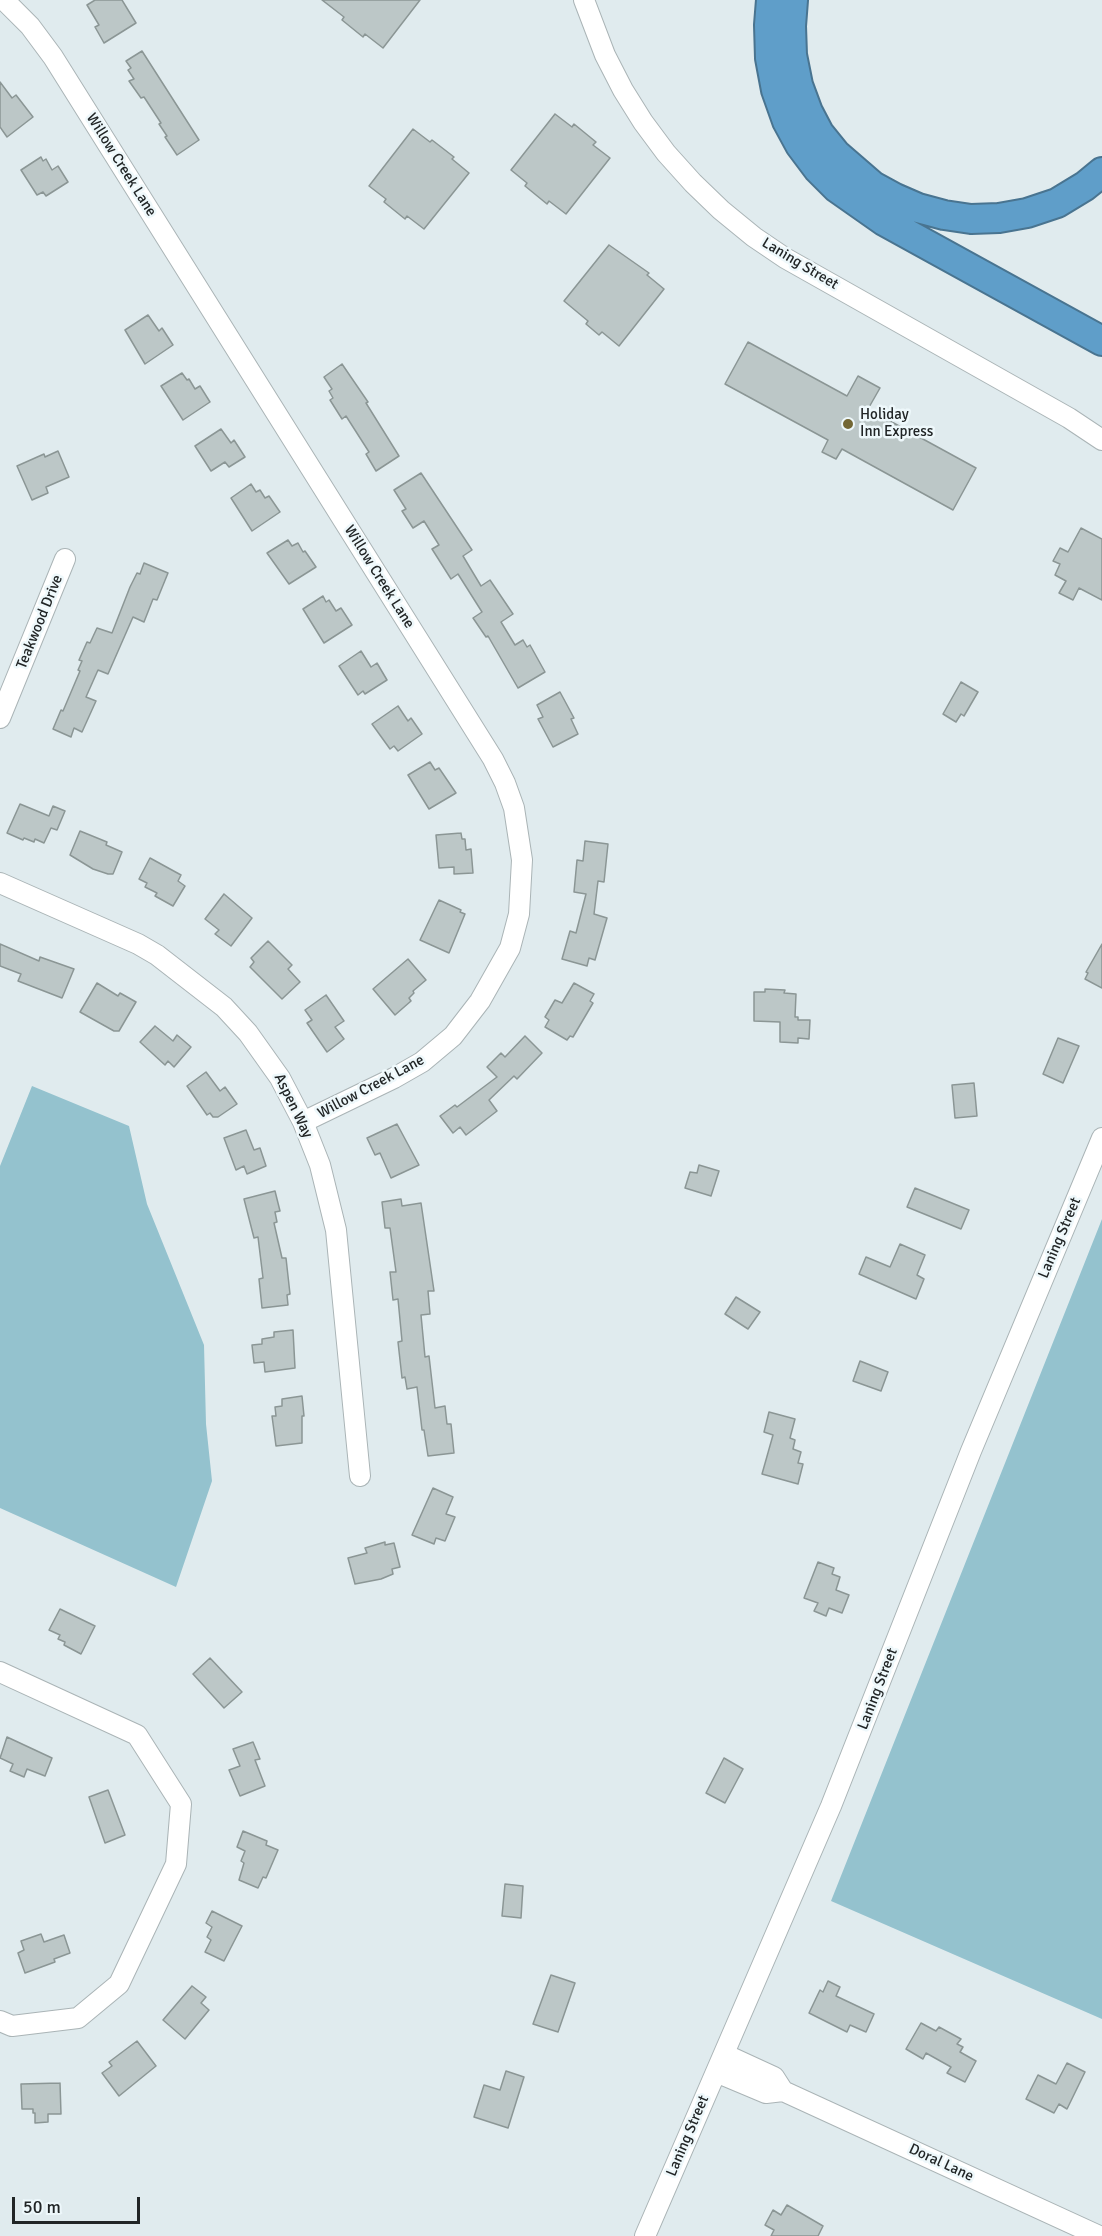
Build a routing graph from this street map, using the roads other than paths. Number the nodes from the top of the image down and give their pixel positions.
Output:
1 (4, 0) edge
2 (584, 0) edge
3 (771, 0) edge
4 (793, 0) edge
5 (1102, 172) edge
6 (1102, 341) edge
7 (1102, 440) edge
8 (65, 559) dead end
9 (0, 718) edge
10 (0, 883) edge
11 (303, 1122) junction
12 (1102, 1138) edge
13 (360, 1476) dead end
14 (0, 1672) edge
15 (0, 2021) edge
16 (724, 2054) junction
17 (716, 2072) junction
18 (783, 2091) junction
19 (645, 2236) edge
20 (1099, 2236) edge

1 - 11 street, Willow Creek Lane
2 - 7 street, Laning Street
3 - 6 highway
4 - 5 highway
8 - 9 street, Teakwood Drive
10 - 11 street, Aspen Way
11 - 13 street, Aspen Way
12 - 16 street, Laning Street
14 - 15 street
16 - 17 street, Laning Street
16 - 18 street, Doral Lane
17 - 18 street, Doral Lane
17 - 19 street, Laning Street
18 - 20 street, Doral Lane

